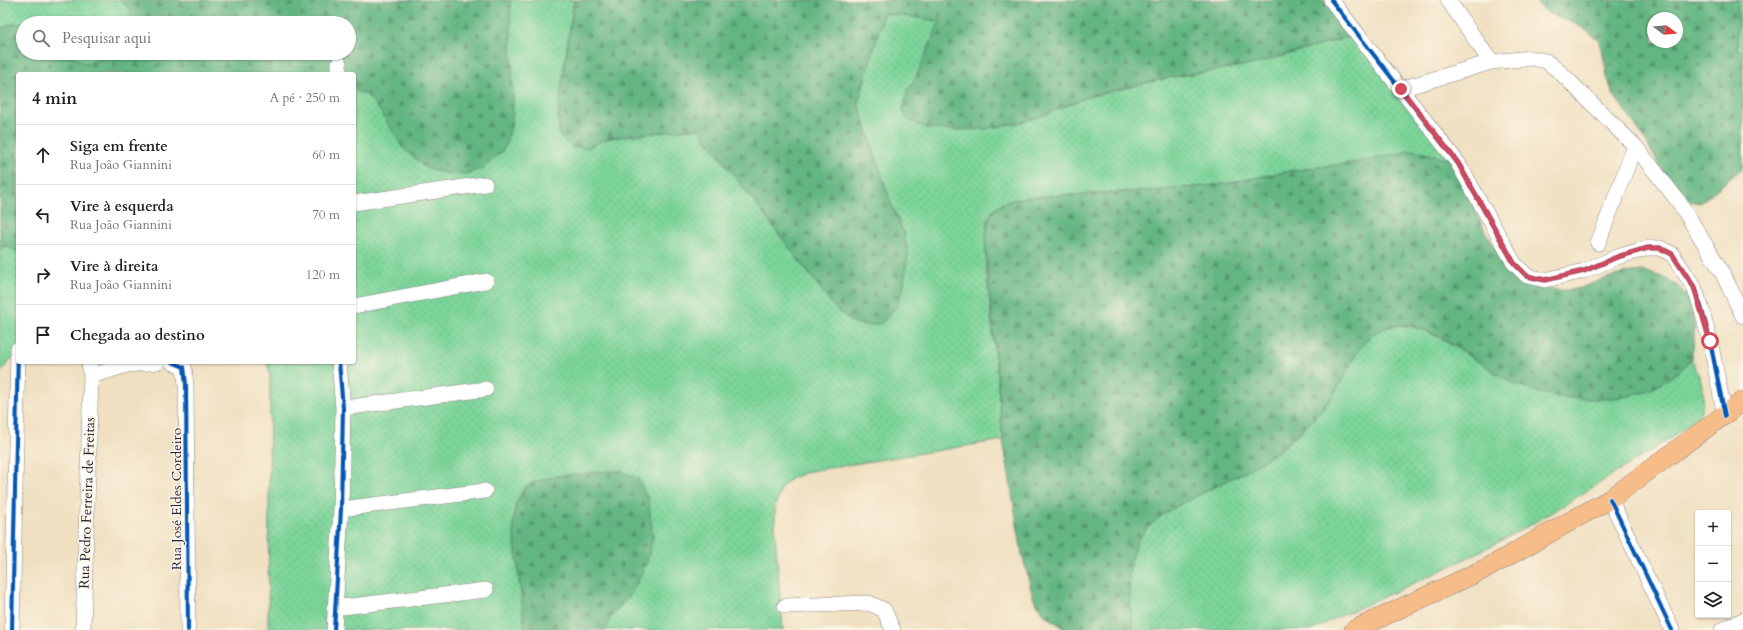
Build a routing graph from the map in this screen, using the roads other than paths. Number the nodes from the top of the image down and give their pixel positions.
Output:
1 (1331, 0) edge
2 (1448, 0) edge
3 (1491, 62) junction
4 (1401, 89) junction
5 (1635, 146) junction
6 (485, 184) dead end
7 (356, 203) edge
8 (1598, 243) dead end
9 (486, 281) dead end
10 (356, 306) edge
11 (1743, 316) edge
12 (18, 364) edge
13 (138, 364) edge
14 (339, 364) edge
15 (178, 365) edge
16 (90, 369) edge
17 (486, 390) dead end
18 (1743, 401) edge
19 (343, 408) junction
20 (1725, 416) junction
21 (485, 491) dead end
22 (1610, 499) junction
23 (341, 509) junction
24 (486, 590) dead end
25 (785, 606) dead end
26 (334, 608) junction
27 (1743, 620) edge
28 (12, 630) edge
29 (83, 630) edge
30 (188, 630) edge
31 (334, 630) edge
32 (893, 630) edge
33 (1354, 630) edge
34 (1672, 630) edge
35 (1722, 630) edge

1 - 4 street
2 - 3 street
3 - 4 street
3 - 5 street
4 - 20 street
5 - 8 street
5 - 11 street
6 - 7 street
9 - 10 street
12 - 28 street
13 - 16 street
14 - 19 street
15 - 30 street, Rua José Eldes Cordeiro
16 - 29 street, Rua Pedro Ferreira de Freitas
17 - 19 street
18 - 20 main road
19 - 23 street
20 - 22 main road
21 - 23 street
22 - 33 main road
22 - 34 street
23 - 26 street
24 - 26 street
25 - 32 street
26 - 31 street
27 - 35 street

